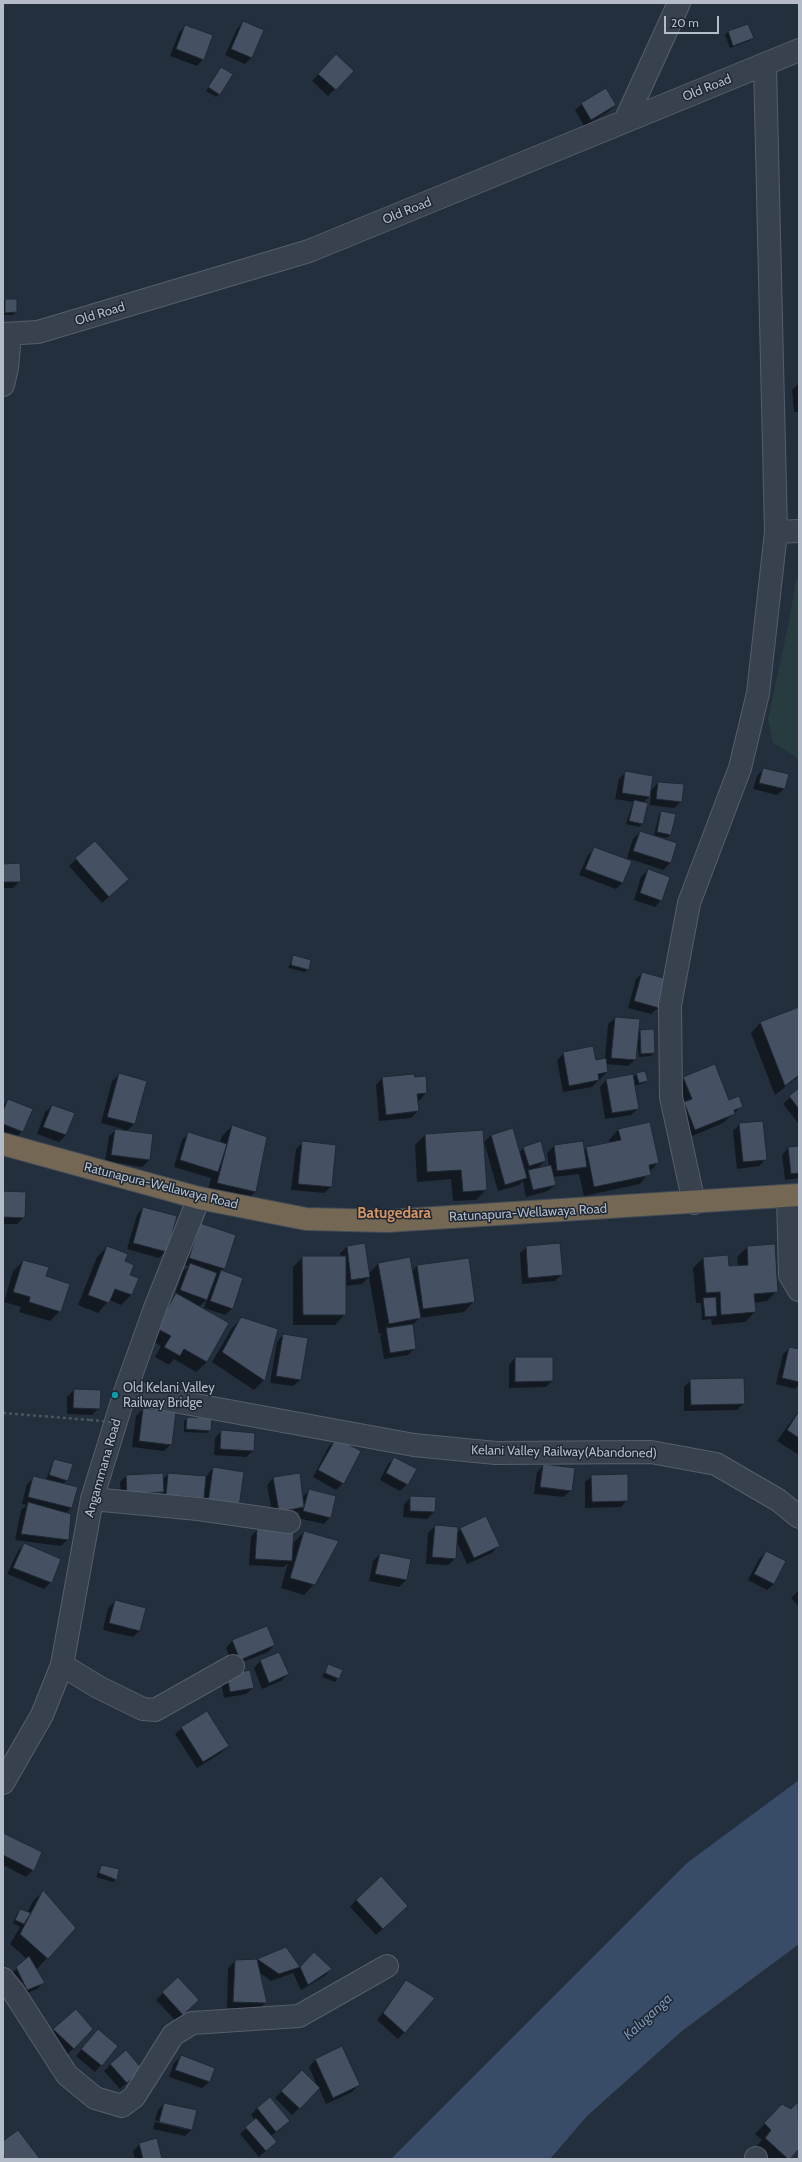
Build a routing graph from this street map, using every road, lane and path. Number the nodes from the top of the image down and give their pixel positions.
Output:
1 (679, 3) edge
2 (799, 50) edge
3 (765, 65) junction
4 (625, 121) junction
5 (6, 335) edge
6 (3, 385) edge
7 (799, 531) edge
8 (776, 532) junction
9 (3, 1144) edge
10 (794, 1195) edge
11 (199, 1198) junction
12 (694, 1203) junction
13 (799, 1290) edge
14 (125, 1392) junction
15 (3, 1413) edge
16 (122, 1423) dead end
17 (92, 1499) junction
18 (799, 1518) edge
19 (289, 1522) dead end
20 (62, 1665) junction
21 (233, 1666) dead end
22 (3, 1783) edge
23 (387, 1966) dead end
24 (3, 1979) edge

1 - 4 street
2 - 3 street, Old Road
3 - 4 street, Old Road
3 - 8 street
4 - 5 street, Old Road
5 - 6 street
7 - 8 street
8 - 12 street
9 - 11 highway, Ratunapura-Wellawaya Road
10 - 12 highway, Ratunapura-Wellawaya Road
10 - 13 street
11 - 12 highway, Ratunapura-Wellawaya Road
11 - 14 street, Angammana Road
14 - 17 street, Angammana Road
14 - 18 street, Kelani Valley Railway(Abandoned)
15 - 16 path, bridge
17 - 19 street
17 - 20 street, Angammana Road
20 - 21 street
20 - 22 street, Angammana Road
23 - 24 street

